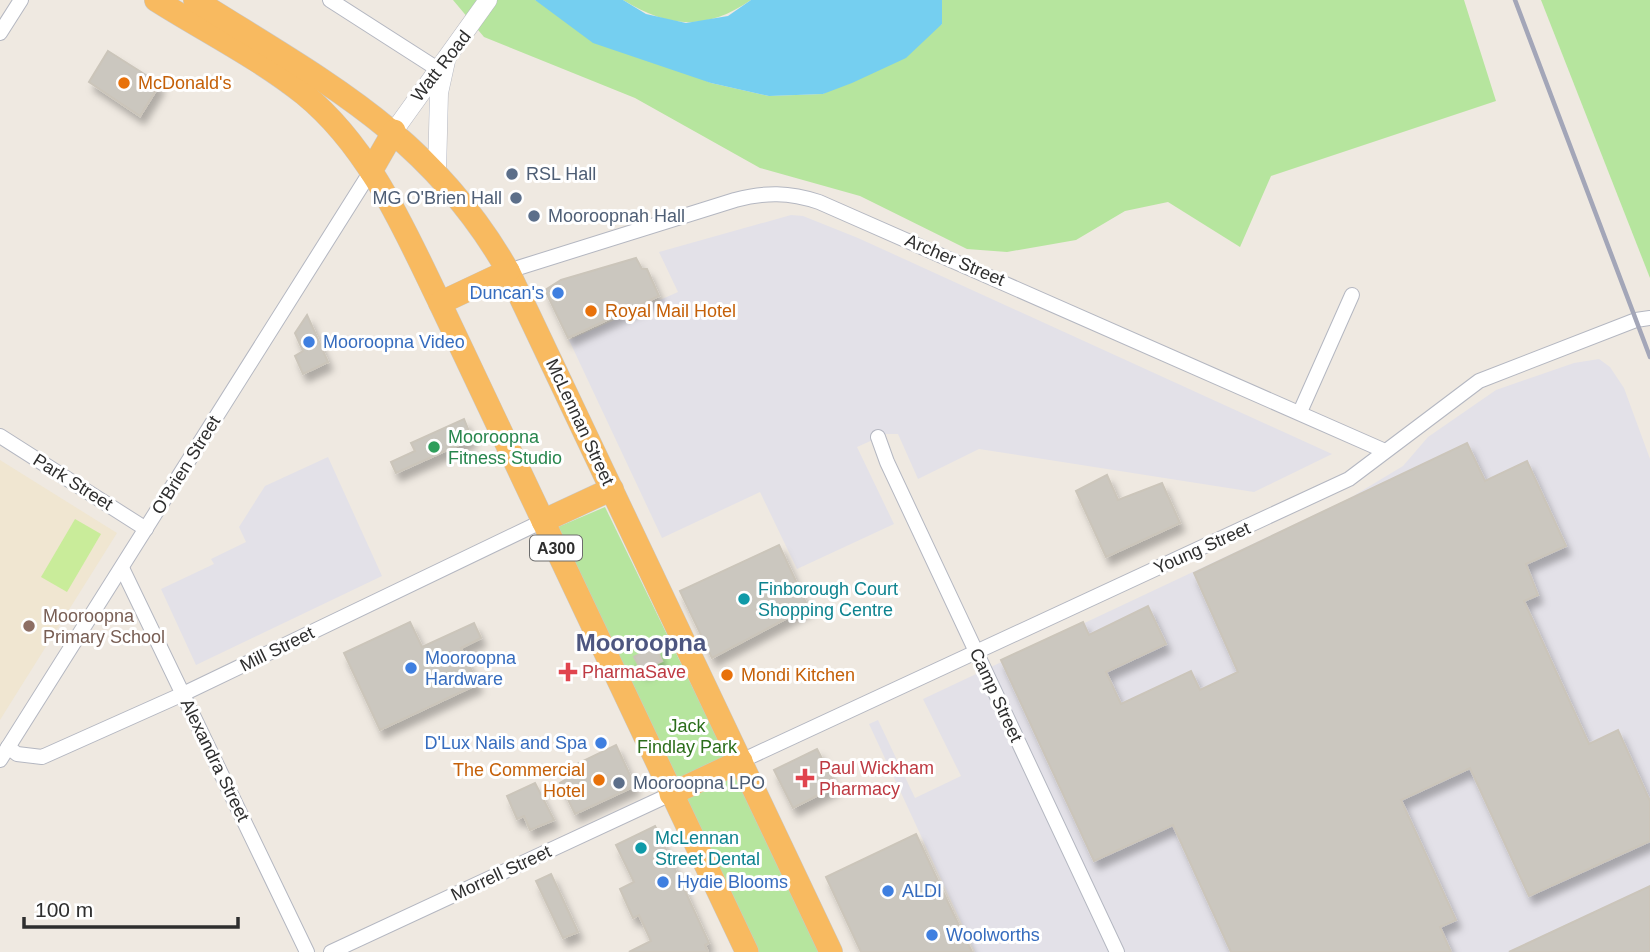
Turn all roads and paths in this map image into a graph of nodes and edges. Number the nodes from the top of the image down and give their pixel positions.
1 (20, 0) edge
2 (156, 0) edge
3 (195, 0) edge
4 (330, 0) edge
5 (488, 0) edge
6 (0, 33) edge
7 (451, 48) junction
8 (436, 68) junction
9 (394, 131) junction
10 (371, 171) junction
11 (437, 172) junction
12 (508, 271) junction
13 (1352, 295) dead end
14 (440, 303) junction
15 (1650, 318) edge
16 (1300, 412) junction
17 (0, 436) edge
18 (878, 436) dead end
19 (1385, 451) junction
20 (612, 489) junction
21 (543, 521) junction
22 (146, 528) junction
23 (122, 568) junction
24 (976, 651) junction
25 (183, 694) junction
26 (8, 747) junction
27 (0, 760) edge
28 (741, 761) junction
29 (671, 794) junction
30 (307, 952) edge
31 (331, 952) edge
32 (747, 952) edge
33 (831, 952) edge
34 (1116, 952) edge

1 - 6 street
2 - 10 highway, A300
3 - 9 highway, McLennan Street
4 - 8 street
5 - 7 street, Watt Road
7 - 8 street, Watt Road
7 - 11 street
8 - 9 street, Watt Road
9 - 10 highway
9 - 11 highway, McLennan Street
10 - 14 highway, A300
10 - 22 street, O'Brien Street
11 - 12 highway, McLennan Street
12 - 14 highway
12 - 16 street, Archer Street
12 - 20 highway, McLennan Street
13 - 16 street
14 - 21 highway, A300
15 - 19 street, Young Street
16 - 19 street, Archer Street
17 - 22 street, Park Street
18 - 24 street, Camp Street
19 - 24 street, Young Street
20 - 21 highway
20 - 28 highway, McLennan Street
21 - 25 street, Mill Street
21 - 29 highway, A300
22 - 23 street, O'Brien Street
23 - 25 street, Alexandra Street
23 - 26 street, O'Brien Street
24 - 28 street, Young Street
24 - 34 street, Camp Street
25 - 26 street, Mill Street
25 - 30 street, Alexandra Street
26 - 27 street, O'Brien Street
28 - 29 highway
28 - 33 highway, McLennan Street
29 - 31 street, Morrell Street
29 - 32 highway, A300

